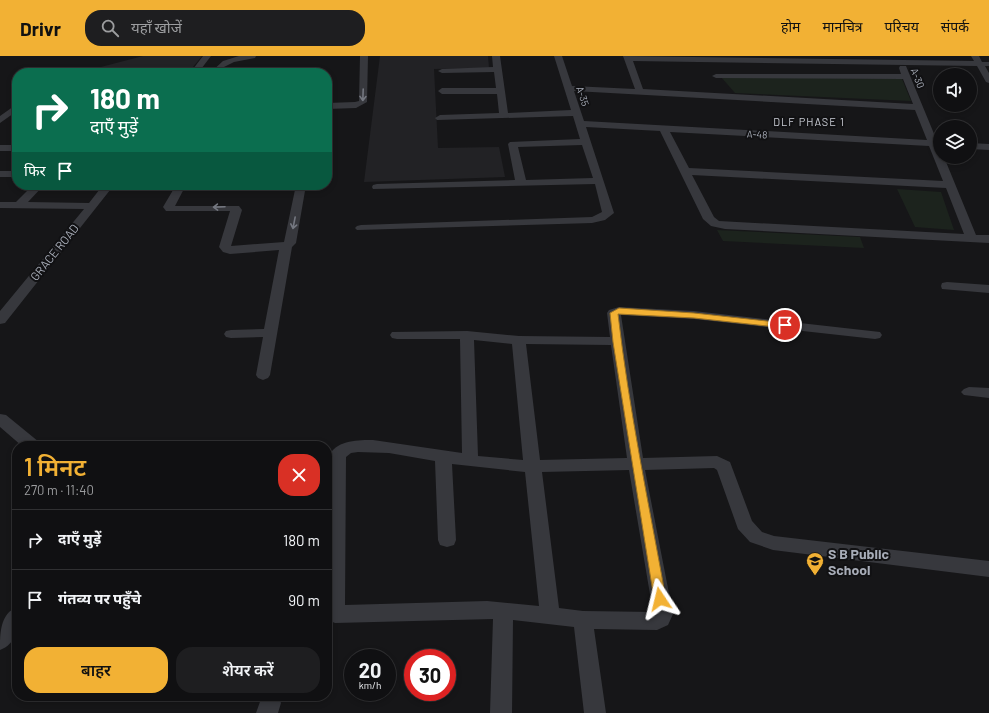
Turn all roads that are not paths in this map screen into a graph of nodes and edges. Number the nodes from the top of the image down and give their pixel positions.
1 (252, 56) edge
2 (364, 56) edge
3 (496, 56) edge
4 (558, 56) edge
5 (975, 56) edge
6 (238, 57) edge
7 (211, 58) edge
8 (628, 58) edge
9 (706, 60) junction
10 (227, 62) junction
11 (901, 63) junction
12 (979, 64) junction
13 (989, 64) edge
14 (200, 68) edge
15 (218, 68) edge
16 (498, 70) junction
17 (442, 71) dead end
18 (716, 76) junction
19 (905, 77) junction
20 (989, 80) edge
21 (569, 88) junction
22 (442, 91) dead end
23 (501, 91) junction
24 (640, 92) junction
25 (732, 97) junction
26 (332, 106) edge
27 (918, 107) junction
28 (12, 111) edge
29 (577, 113) junction
30 (504, 116) junction
31 (440, 118) dead end
32 (0, 120) edge
33 (580, 124) junction
34 (664, 129) junction
35 (933, 136) edge
36 (586, 142) junction
37 (933, 144) edge
38 (977, 146) edge
39 (12, 147) edge
40 (989, 147) edge
41 (0, 148) edge
42 (943, 164) edge
43 (684, 171) junction
44 (0, 174) edge
45 (12, 174) edge
46 (599, 181) junction
47 (521, 183) junction
48 (949, 185) junction
49 (377, 187) dead end
50 (34, 190) edge
51 (105, 190) edge
52 (178, 190) edge
53 (301, 190) edge
54 (0, 205) edge
55 (19, 205) junction
56 (93, 206) junction
57 (361, 228) dead end
58 (971, 238) junction
59 (989, 239) edge
60 (286, 246) junction
61 (946, 286) dead end
62 (989, 289) edge
63 (0, 320) edge
64 (271, 333) junction
65 (231, 334) dead end
66 (397, 335) dead end
67 (467, 335) junction
68 (875, 335) dead end
69 (519, 340) junction
70 (617, 342) junction
71 (263, 375) dead end
72 (969, 392) dead end
73 (989, 393) edge
74 (0, 420) edge
75 (27, 441) edge
76 (443, 457) junction
77 (470, 460) junction
78 (636, 464) junction
79 (532, 466) junction
80 (332, 502) edge
81 (447, 540) dead end
82 (989, 569) edge
83 (503, 611) junction
84 (550, 616) junction
85 (583, 620) junction
86 (12, 623) edge
87 (0, 641) edge
88 (502, 713) edge
89 (595, 713) edge

1 - 6 street
2 -> 26 street
3 - 16 street
4 - 21 street, A-35 / A-35
5 - 12 street
6 - 10 street
7 - 10 street
7 - 14 street
8 - 9 street
8 - 24 street
9 - 11 street
9 - 18 street
10 - 15 street
11 - 12 street
11 - 19 street, A-30
12 - 13 street
12 - 20 street
16 - 17 street
16 - 23 street
18 - 19 street
18 - 25 street
19 - 27 street, A-30
21 - 24 street
21 - 29 street, A-35 / A-35
22 - 23 street
23 - 30 street
24 - 25 street
25 - 27 street
27 - 35 street, A-30
28 - 32 street
29 - 30 street
29 - 33 street, A-35 / A-35
30 - 31 street
33 - 34 street, A-48 / A-48
33 - 36 street, A-35 / A-35
34 - 37 street, A-48 / A-48
34 - 43 street
36 - 46 street, A-35
36 - 47 street
38 - 40 street
39 - 41 street
42 - 48 street, A-30
43 - 48 street
43 - 58 street
44 - 45 street
46 - 47 street
46 - 57 street, A-35
47 - 49 street
48 - 58 street, A-30
50 - 55 street
51 - 56 street, GRACE ROAD
60 -> 52 street
53 -> 60 street
54 - 55 street
55 - 56 street
56 - 63 street, GRACE ROAD
58 - 59 street
60 - 64 street
61 - 62 street
64 - 65 street
64 - 71 street
66 - 67 street
67 - 69 street
67 - 77 street
68 - 70 street
69 - 70 street
69 - 79 street
70 - 78 street
72 - 73 street
74 - 75 street
76 - 77 street
76 - 80 street
76 - 81 street
77 - 79 street
78 - 79 street
78 - 82 street
78 - 85 street
79 - 84 street
80 - 83 street
83 - 84 street
83 - 88 street
84 - 85 street
85 - 89 street
86 - 87 street

